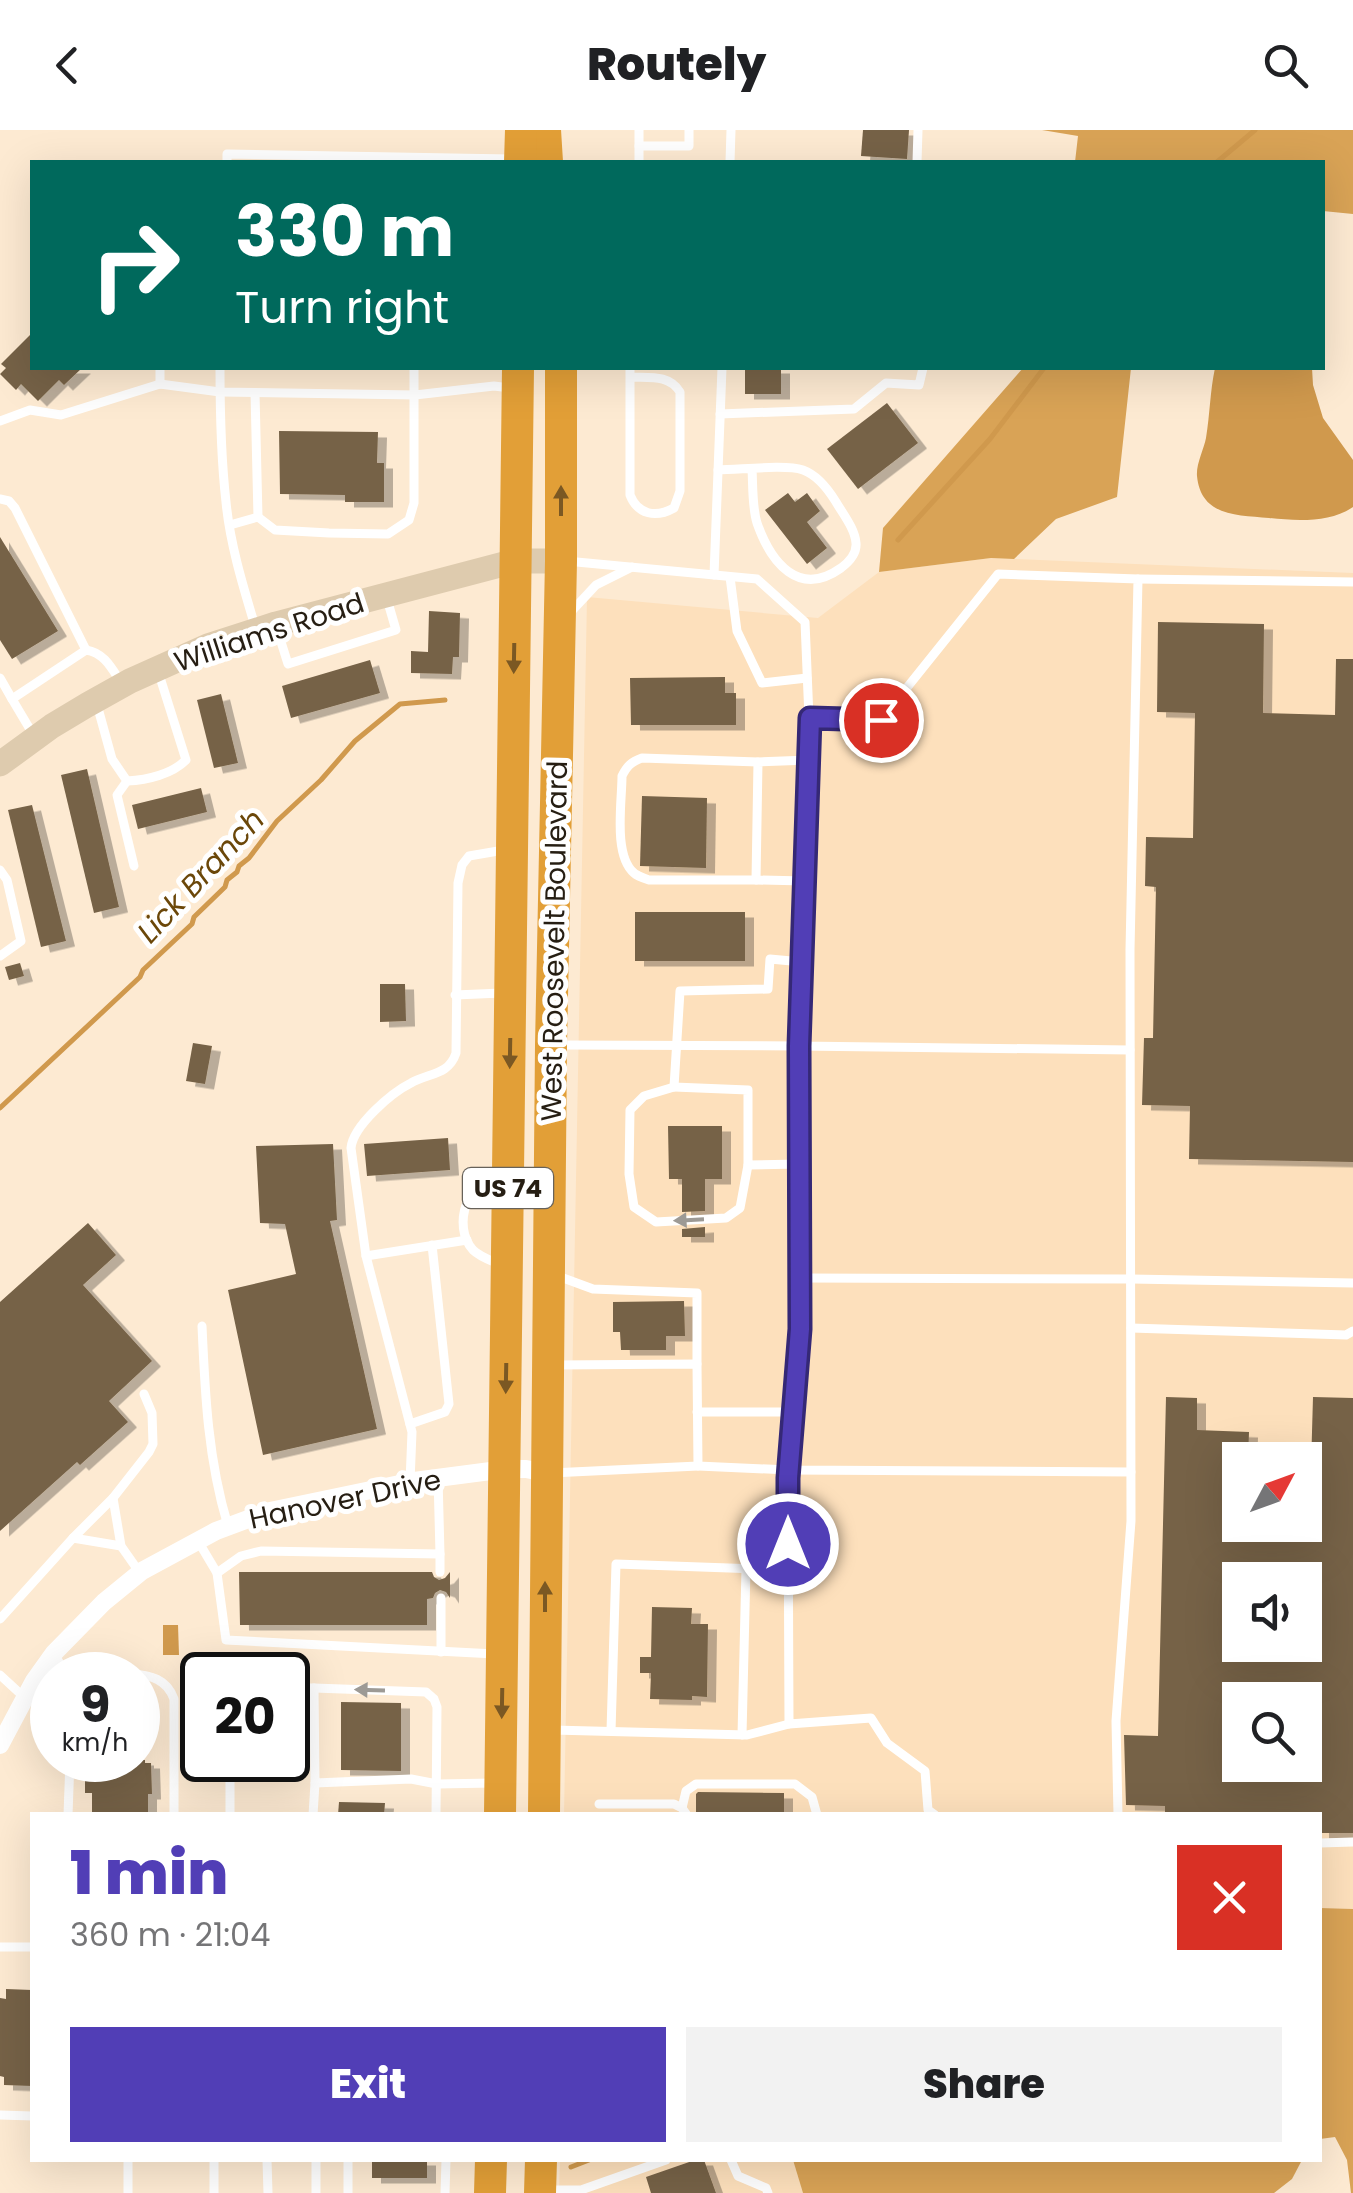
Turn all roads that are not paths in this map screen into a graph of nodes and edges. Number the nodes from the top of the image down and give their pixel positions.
1 (545, 130) edge
2 (562, 130) edge
3 (639, 130) edge
4 (689, 130) edge
5 (732, 130) edge
6 (918, 130) edge
7 (639, 146) junction
8 (527, 153) edge
9 (226, 160) edge
10 (412, 160) edge
11 (561, 160) edge
12 (640, 160) edge
13 (730, 160) edge
14 (917, 160) edge
15 (160, 370) edge
16 (220, 370) edge
17 (414, 370) edge
18 (561, 370) edge
19 (722, 370) edge
20 (922, 370) edge
21 (630, 372) edge
22 (518, 378) edge
23 (160, 384) junction
24 (220, 392) junction
25 (255, 393) junction
26 (415, 395) junction
27 (720, 414) junction
28 (0, 421) edge
29 (752, 469) junction
30 (718, 470) junction
31 (0, 499) edge
32 (258, 517) junction
33 (230, 526) junction
34 (515, 561) junction
35 (561, 561) junction
36 (632, 568) junction
37 (714, 576) junction
38 (730, 577) junction
39 (1138, 580) junction
40 (1353, 582) edge
41 (386, 594) junction
42 (560, 623) junction
43 (266, 627) junction
44 (86, 650) junction
45 (158, 668) junction
46 (0, 678) edge
47 (808, 678) junction
48 (122, 685) junction
49 (12, 699) junction
50 (96, 700) junction
51 (810, 718) junction
52 (35, 738) junction
53 (809, 760) junction
54 (758, 762) junction
55 (0, 764) edge
56 (128, 781) junction
57 (512, 849) junction
58 (134, 866) dead end
59 (0, 870) edge
60 (756, 880) junction
61 (804, 881) junction
62 (0, 956) edge
63 (802, 962) junction
64 (510, 993) junction
65 (455, 995) junction
66 (551, 1045) junction
67 (676, 1045) junction
68 (799, 1046) junction
69 (1130, 1050) junction
70 (674, 1087) junction
71 (800, 1164) junction
72 (748, 1166) junction
73 (508, 1174) junction
74 (466, 1240) junction
75 (432, 1245) junction
76 (366, 1256) junction
77 (508, 1268) junction
78 (548, 1272) junction
79 (800, 1278) junction
80 (1131, 1279) junction
81 (1353, 1283) edge
82 (202, 1326) dead end
83 (1131, 1328) junction
84 (1353, 1331) edge
85 (696, 1364) junction
86 (548, 1366) junction
87 (144, 1394) dead end
88 (697, 1412) junction
89 (794, 1412) junction
90 (410, 1424) junction
91 (698, 1466) junction
92 (506, 1469) junction
93 (789, 1470) junction
94 (1131, 1472) junction
95 (546, 1473) junction
96 (438, 1476) junction
97 (410, 1482) junction
98 (113, 1498) junction
99 (228, 1526) junction
100 (73, 1538) junction
101 (198, 1541) junction
102 (121, 1546) junction
103 (440, 1554) junction
104 (746, 1568) junction
105 (788, 1570) junction
106 (140, 1572) junction
107 (217, 1572) junction
108 (440, 1572) dead end
109 (441, 1598) dead end
110 (0, 1619) edge
111 (55, 1652) edge
112 (442, 1652) junction
113 (503, 1654) junction
114 (0, 1675) edge
115 (160, 1681) edge
116 (310, 1688) edge
117 (314, 1688) junction
118 (30, 1690) edge
119 (25, 1698) junction
120 (789, 1724) junction
121 (544, 1730) junction
122 (611, 1732) junction
123 (742, 1735) junction
124 (0, 1745) edge
125 (69, 1782) edge
126 (230, 1782) edge
127 (314, 1784) junction
128 (437, 1784) junction
129 (501, 1799) edge
130 (599, 1804) dead end
131 (68, 1812) edge
132 (174, 1812) edge
133 (230, 1812) edge
134 (313, 1812) edge
135 (436, 1812) edge
136 (544, 1812) edge
137 (684, 1812) edge
138 (816, 1812) edge
139 (931, 1812) edge
140 (1118, 1812) edge
141 (1353, 1842) edge
142 (1322, 1843) edge
143 (0, 1947) edge
144 (30, 1948) edge
145 (0, 2116) edge
146 (30, 2116) edge
147 (128, 2162) edge
148 (214, 2162) edge
149 (267, 2162) edge
150 (316, 2162) edge
151 (348, 2162) edge
152 (446, 2162) edge
153 (491, 2162) edge
154 (660, 2162) edge
155 (732, 2162) edge
156 (618, 2177) junction
157 (540, 2181) edge
158 (128, 2193) edge
159 (214, 2193) edge
160 (268, 2193) edge
161 (316, 2193) edge
162 (348, 2193) edge
163 (445, 2193) edge
164 (490, 2193) edge
165 (618, 2193) edge
166 (768, 2193) edge

1 - 8 highway
2 - 11 highway
3 - 7 lane
4 - 7 lane
5 - 13 lane
6 - 14 lane
7 - 12 lane
8 - 10 lane
9 - 10 lane
15 - 23 lane
16 - 24 lane
17 - 26 lane
35 -> 18 highway, West Roosevelt Boulevard / US 74
19 - 27 lane
20 - 27 lane
21 - 21 lane
22 - 26 lane
22 - 34 highway, West Roosevelt Boulevard / US 74
23 - 24 lane
23 - 28 lane
24 - 25 lane
24 - 33 lane
25 - 26 lane
25 - 32 lane
26 - 32 lane
27 - 30 lane
29 - 29 lane
29 - 30 lane
30 - 37 lane
31 - 44 lane
32 - 33 lane
33 - 43 lane
34 - 35 street, Williams Road
34 - 41 street, Williams Road
34 -> 57 highway, West Roosevelt Boulevard / US 74
35 - 36 lane
35 - 42 highway, West Roosevelt Boulevard / US 74
36 - 37 lane
36 - 42 lane
37 - 38 lane
38 - 47 lane
38 - 47 lane
39 - 40 lane
39 - 51 lane
39 - 69 lane
41 - 43 street, Williams Road
41 - 43 lane
42 - 66 highway, West Roosevelt Boulevard / US 74
43 - 45 street, Williams Road
44 - 48 lane
44 - 49 lane
45 - 48 street, Williams Road
45 - 56 lane
46 - 49 lane
47 - 51 lane
48 - 50 street, Williams Road
49 - 52 lane
50 - 52 street, Williams Road
50 - 56 lane
51 - 53 lane
52 - 55 street, Williams Road
53 - 54 lane
53 - 61 lane
54 - 60 lane
54 - 60 lane
56 - 58 lane
57 - 64 highway, West Roosevelt Boulevard / US 74
57 - 65 lane
59 - 62 lane
60 - 61 lane
61 - 63 lane
63 - 67 lane
63 - 68 lane
64 - 65 lane
64 -> 73 highway, West Roosevelt Boulevard / US 74
65 - 76 lane
66 - 67 lane
66 - 78 highway, West Roosevelt Boulevard / US 74
67 - 68 lane
67 - 70 lane
68 - 69 lane
68 - 71 lane
69 - 80 lane
70 - 72 lane
72 -> 70 lane
71 - 72 lane
71 - 79 lane
73 - 74 lane
73 - 77 highway, West Roosevelt Boulevard / US 74
74 - 75 lane
74 - 77 lane
75 - 76 lane
75 - 90 lane
76 - 90 lane
77 -> 92 highway, West Roosevelt Boulevard / US 74
78 - 85 lane
78 - 86 highway, West Roosevelt Boulevard / US 74
79 - 80 lane
79 - 89 lane
80 - 81 lane
80 - 83 lane
82 - 99 lane
83 - 84 lane
83 - 94 lane
85 - 86 lane
85 - 88 lane
86 - 95 highway, West Roosevelt Boulevard / US 74
87 - 98 lane
88 - 89 lane
88 - 91 lane
89 - 93 lane
90 - 97 lane
91 - 93 lane
91 - 95 lane
92 - 95 street, Hanover Drive
92 - 96 street, Hanover Drive
92 - 113 highway, West Roosevelt Boulevard / US 74
93 - 94 lane
93 - 105 lane
94 - 140 lane
121 -> 95 highway, West Roosevelt Boulevard / US 74
96 - 97 street, Hanover Drive
96 - 103 lane
97 - 99 street, Hanover Drive
98 - 100 lane
98 - 102 lane
99 - 101 street, Hanover Drive
100 - 102 lane
100 - 110 lane
101 - 106 street, Hanover Drive
101 - 107 lane
102 - 106 lane
103 - 107 lane
103 - 108 lane
104 - 105 lane
104 - 122 lane
104 - 123 lane
105 - 120 lane
106 - 111 street, Hanover Drive
107 - 112 lane
109 - 112 lane
112 - 113 lane
113 -> 129 highway, West Roosevelt Boulevard / US 74
114 - 119 lane
115 - 132 lane
116 - 117 lane
117 - 127 lane
128 -> 117 lane
118 - 119 street, Hanover Drive
119 - 124 street, Hanover Drive
120 - 123 lane
120 - 139 lane
121 - 122 lane
121 - 136 highway, West Roosevelt Boulevard / US 74
122 - 123 lane
125 - 131 lane
126 - 133 lane
127 - 128 lane
127 - 134 lane
128 - 129 lane
128 - 135 lane
130 - 137 lane
137 - 138 lane
141 - 142 lane
143 - 144 lane
145 - 146 lane
147 - 158 lane
148 - 159 lane
149 - 160 lane
150 - 161 lane
151 - 162 lane
152 - 163 lane
153 - 164 highway
154 - 156 lane
155 - 166 lane
156 - 157 lane
156 - 165 lane

